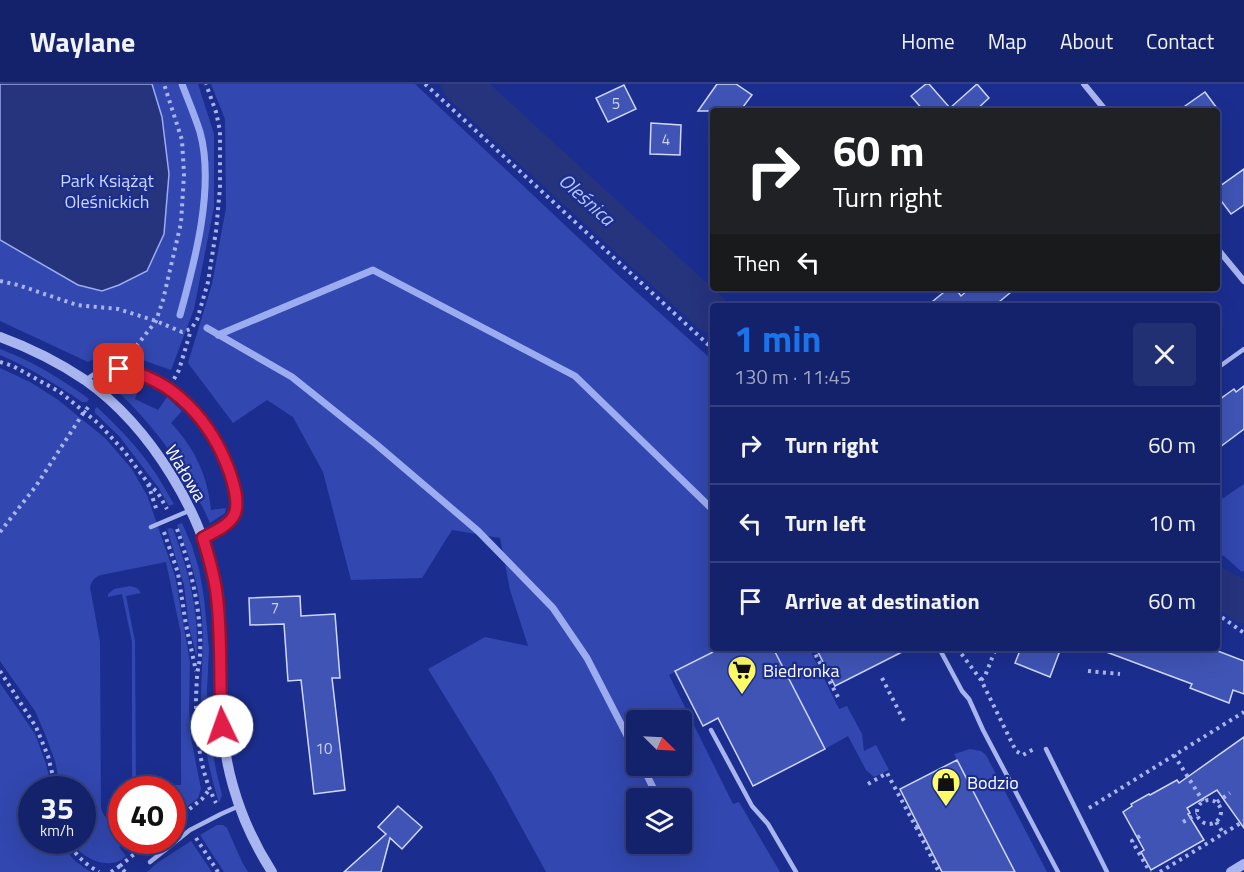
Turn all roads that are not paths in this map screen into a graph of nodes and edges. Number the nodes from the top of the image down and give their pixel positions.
1 (1084, 84) edge
2 (1104, 108) edge
3 (1220, 252) edge
4 (1244, 281) edge
5 (0, 337) edge
6 (1244, 350) edge
7 (1220, 366) edge
8 (85, 380) junction
9 (191, 510) junction
10 (151, 527) dead end
11 (203, 538) junction
12 (941, 651) edge
13 (711, 730) dead end
14 (1045, 747) road end
15 (239, 806) junction
16 (150, 862) dead end
17 (1244, 864) edge
18 (272, 872) edge
19 (796, 872) edge
20 (1058, 872) edge
21 (1107, 872) edge
22 (1231, 872) edge

1 - 2 street
3 - 4 street
5 - 8 street, Wałowa
6 - 7 lane
8 - 9 street, Wałowa
8 - 11 lane
9 - 10 lane
9 - 11 street, Wałowa
11 - 15 street, Wałowa
12 - 20 lane
13 - 19 lane
14 - 21 lane
15 - 16 lane
15 - 18 street, Wałowa
17 - 22 street

